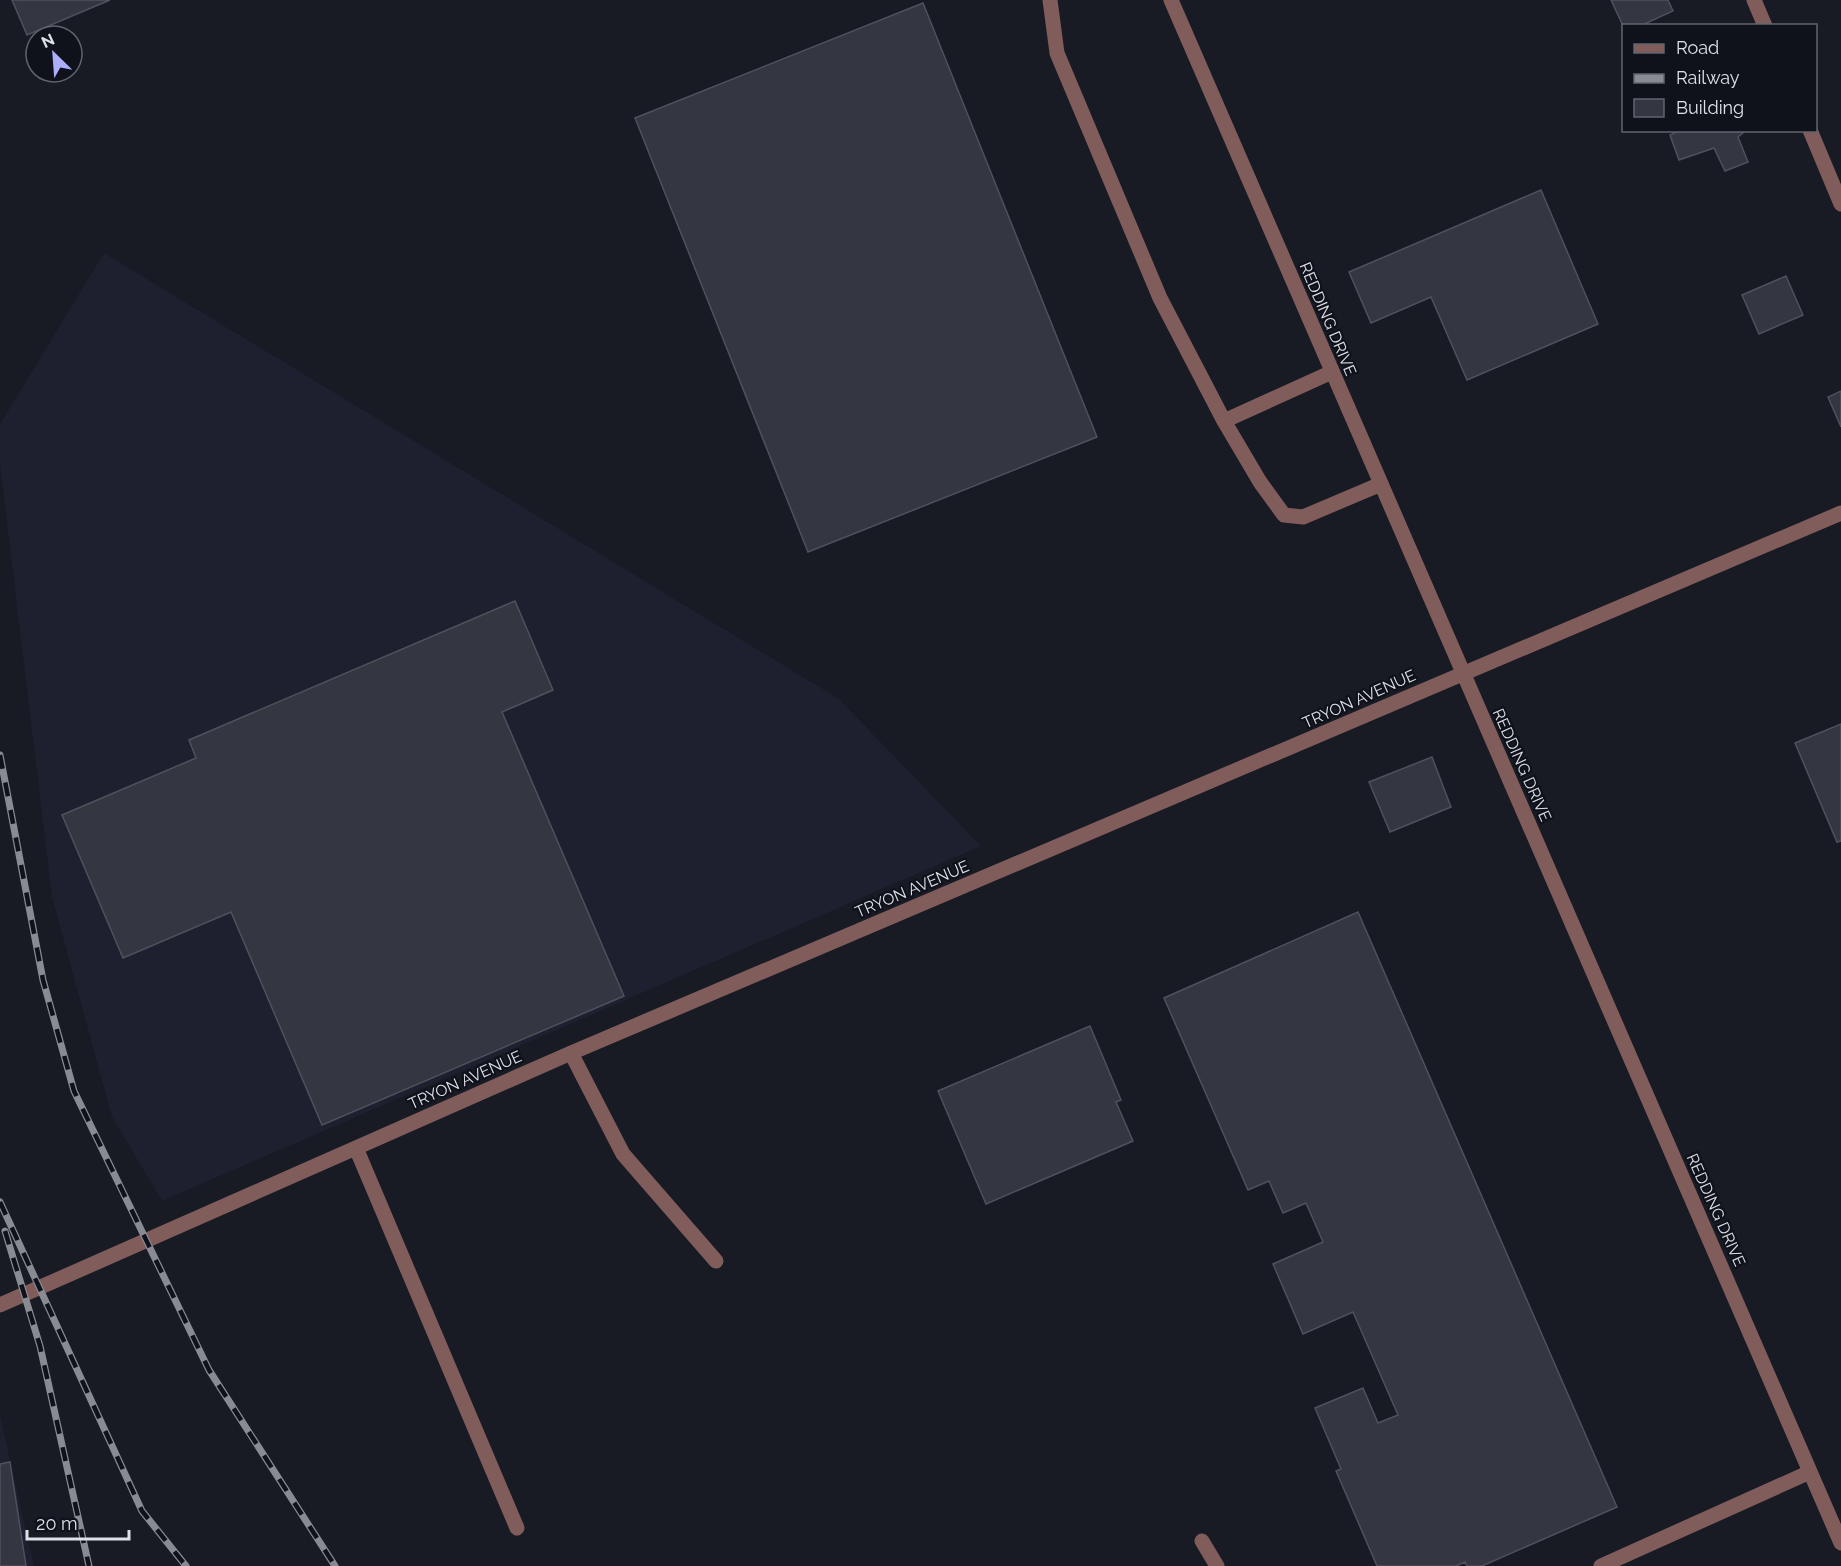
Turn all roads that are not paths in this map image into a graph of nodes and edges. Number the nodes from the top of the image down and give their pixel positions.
1 (1050, 0) edge
2 (1171, 0) edge
3 (1754, 0) edge
4 (1764, 24) edge
5 (1811, 132) edge
6 (1841, 204) edge
7 (1332, 372) junction
8 (1224, 422) junction
9 (1381, 484) junction
10 (1841, 513) edge
11 (1462, 674) junction
12 (571, 1053) junction
13 (356, 1148) junction
14 (716, 1261) dead end
15 (0, 1305) edge
16 (1810, 1472) junction
17 (517, 1528) dead end
18 (1202, 1541) dead end
19 (1841, 1543) edge
20 (1217, 1566) edge
21 (1601, 1566) edge

1 - 8 street
2 - 7 street, REDDING DRIVE
3 - 4 street
5 - 6 street
7 - 8 street
7 - 9 street, REDDING DRIVE
8 - 9 street
9 - 11 street, REDDING DRIVE
10 - 11 street, TRYON AVENUE
11 - 12 street, TRYON AVENUE
11 - 16 street, REDDING DRIVE
12 - 13 street, TRYON AVENUE
12 - 14 street
13 - 15 street, TRYON AVENUE
13 - 17 street
16 - 19 street, REDDING DRIVE
16 - 21 street
18 - 20 street

